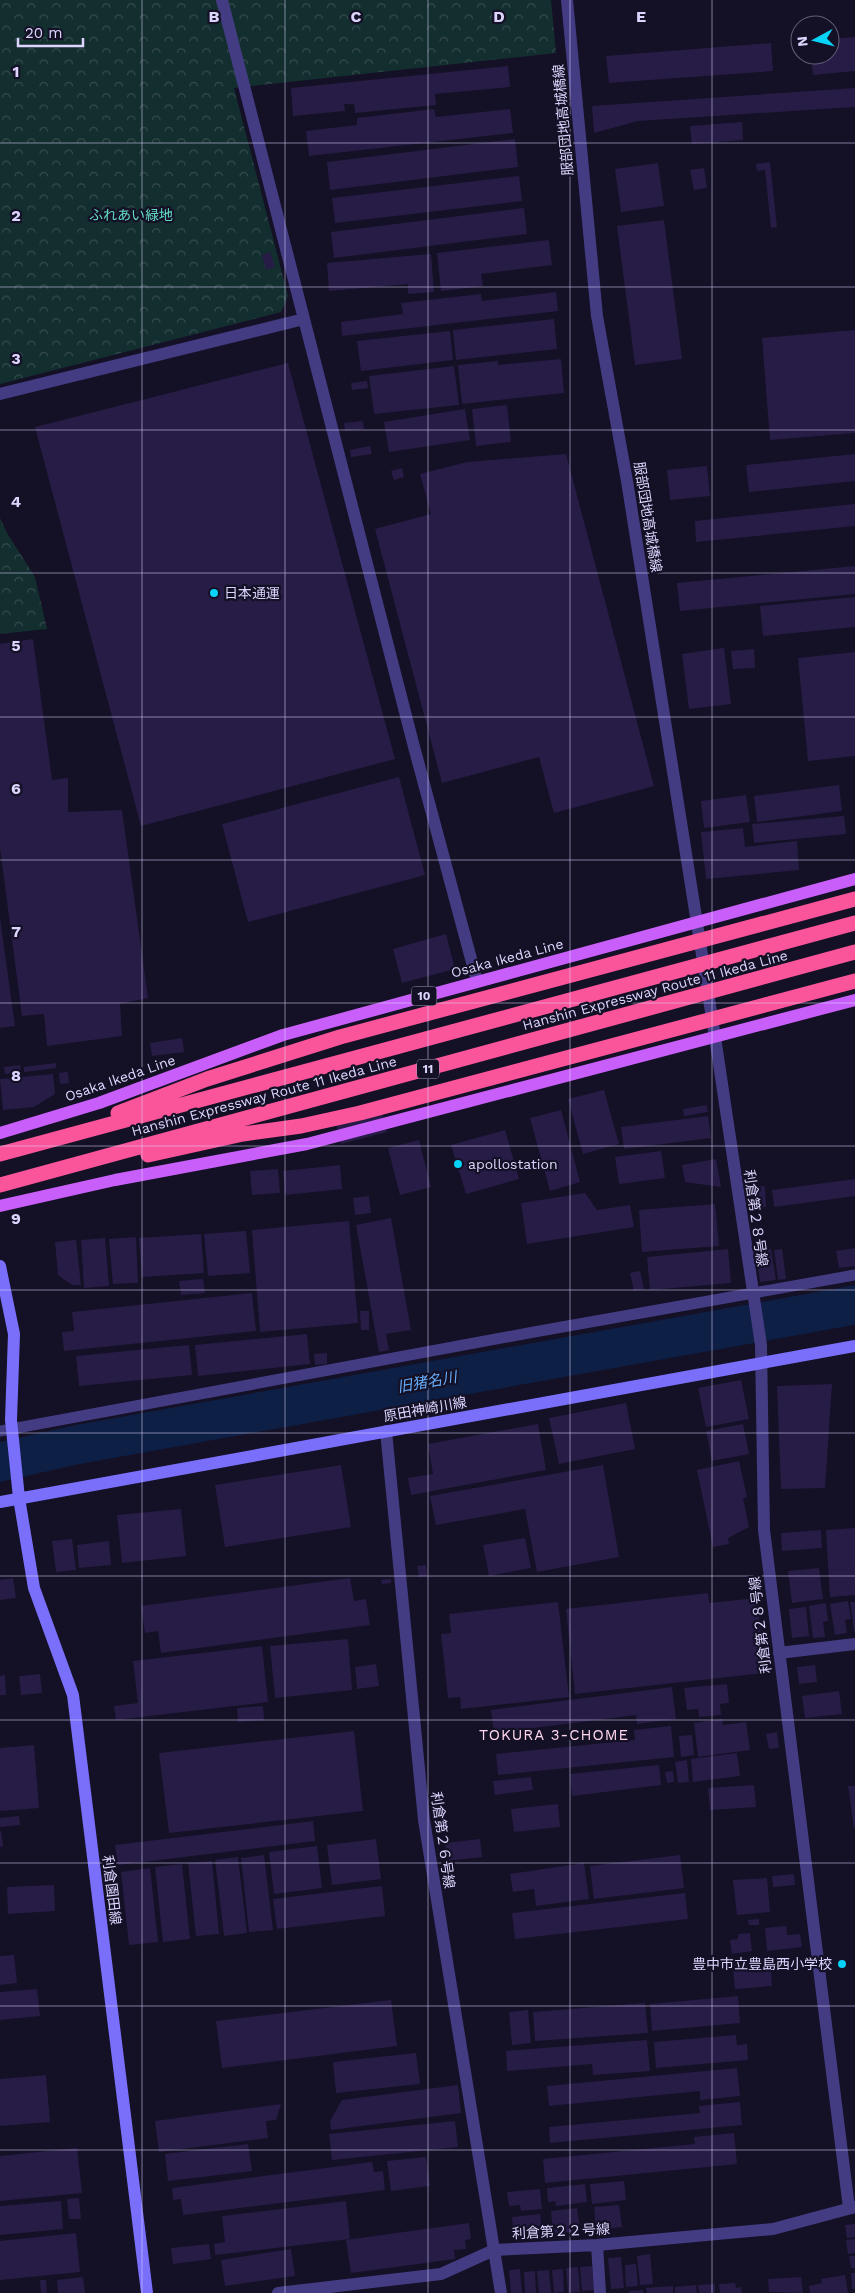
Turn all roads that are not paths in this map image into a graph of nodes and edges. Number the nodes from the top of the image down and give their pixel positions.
1 (222, 0) edge
2 (567, 0) edge
3 (304, 318) junction
4 (0, 394) edge
5 (855, 879) edge
6 (855, 899) edge
7 (697, 922) junction
8 (855, 923) edge
9 (855, 952) edge
10 (477, 981) junction
11 (855, 981) edge
12 (855, 1000) edge
13 (715, 1037) junction
14 (0, 1133) edge
15 (39, 1144) junction
16 (0, 1154) edge
17 (0, 1186) edge
18 (0, 1206) edge
19 (0, 1266) edge
20 (855, 1275) edge
21 (753, 1299) junction
22 (855, 1346) edge
23 (761, 1363) junction
24 (386, 1431) junction
25 (8, 1434) edge
26 (19, 1498) junction
27 (0, 1502) edge
28 (855, 1644) edge
29 (779, 1653) junction
30 (852, 2208) edge
31 (597, 2245) junction
32 (494, 2250) junction
33 (147, 2293) edge
34 (278, 2293) edge
35 (501, 2293) edge
36 (600, 2293) edge

1 - 3 street
2 - 7 street, 服部団地高城橋線
3 - 4 street
3 - 10 street
5 - 7 main road, Osaka Ikeda Line / 10
6 - 15 highway, 11
7 - 10 main road, Osaka Ikeda Line / 10
7 - 13 street, 服部団地高城橋線
8 - 15 highway, Hanshin Expressway Route 11 Ikeda Line / 11
9 - 17 highway, Hanshin Expressway Route 11 Ikeda Line / 11
10 - 14 main road, Osaka Ikeda Line / 10
11 - 17 highway, 11
12 - 13 main road
13 - 18 main road
13 - 21 street, 利倉第２８号線
15 - 16 highway, Hanshin Expressway Route 11 Ikeda Line / 11
19 - 25 street, 利倉園田線
20 - 21 lane
21 - 23 street, 利倉第２８号線
21 - 25 lane
22 - 23 street, 原田神崎川線
23 - 24 street, 原田神崎川線
23 - 29 street, 利倉第２８号線
24 - 26 street, 原田神崎川線
24 - 32 street, 利倉第２６号線
25 - 26 street, 利倉園田線
26 - 27 street, 原田神崎川線
26 - 33 street, 利倉園田線
28 - 29 street
29 - 30 street, 利倉第２８号線
30 - 31 street, 利倉第２２号線
31 - 32 street, 利倉第２２号線
31 - 36 street
32 - 34 street, 利倉第２２号線
32 - 35 street, 利倉第２６号線

